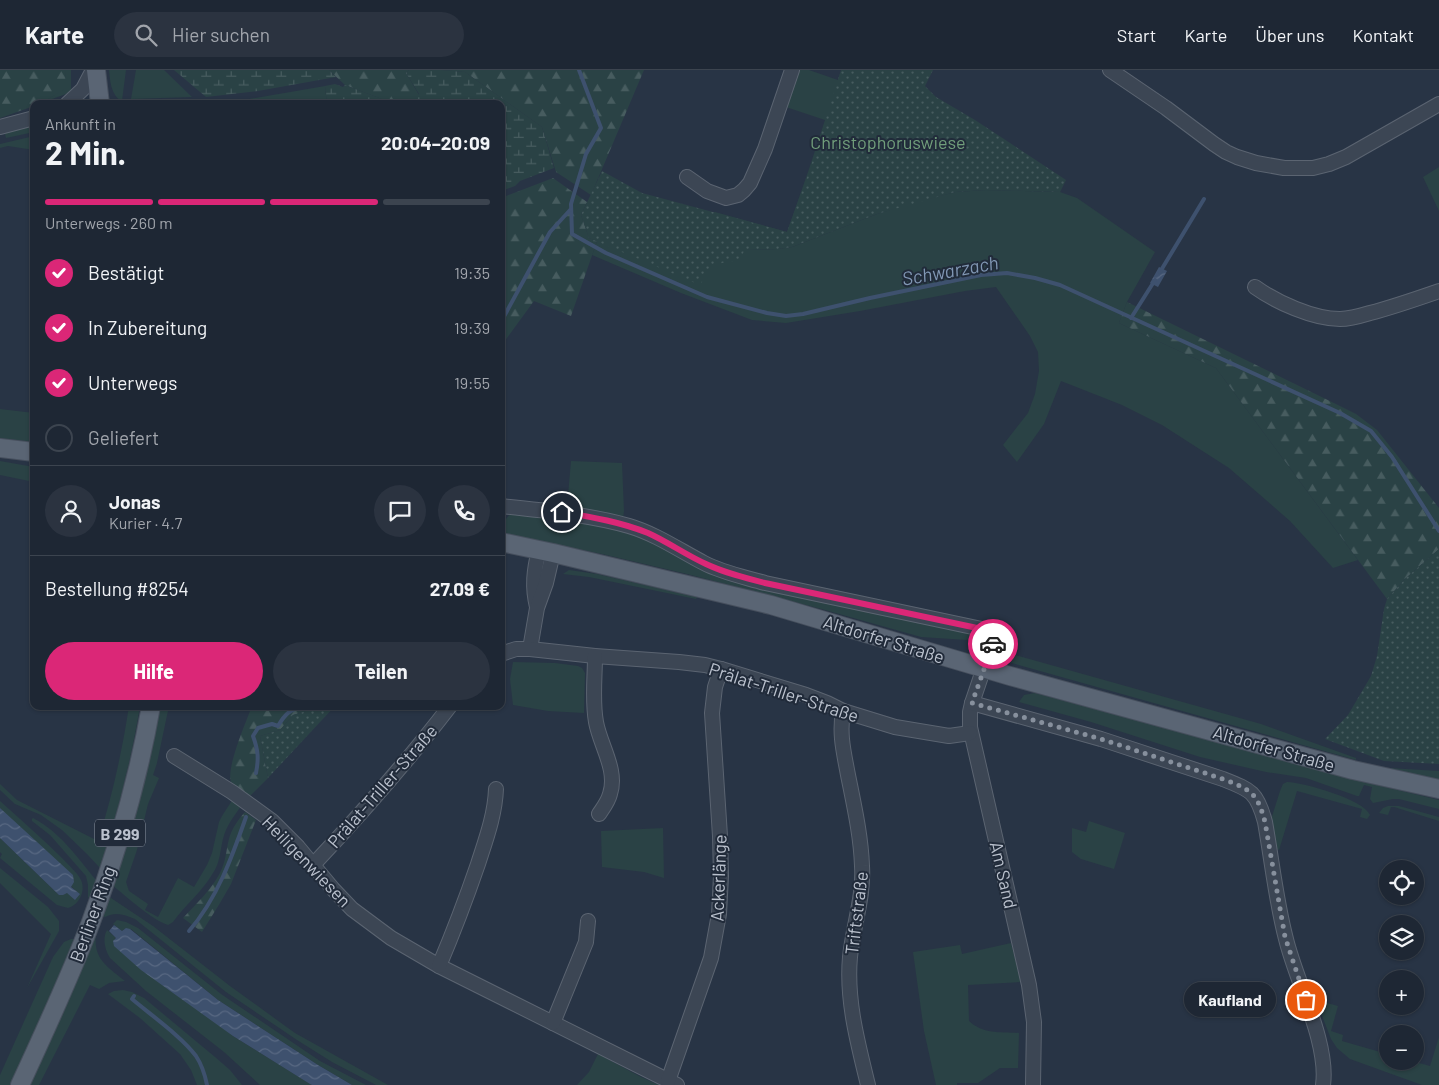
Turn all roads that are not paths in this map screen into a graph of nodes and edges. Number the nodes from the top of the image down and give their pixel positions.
1 (95, 70) edge
2 (792, 70) edge
3 (1110, 70) edge
4 (71, 100) edge
5 (99, 100) edge
6 (1439, 104) edge
7 (30, 119) edge
8 (0, 127) edge
9 (687, 177) dead end
10 (1254, 288) dead end
11 (1439, 291) edge
12 (0, 448) edge
13 (30, 452) edge
14 (505, 506) edge
15 (505, 543) edge
16 (546, 552) junction
17 (530, 649) junction
18 (505, 653) edge
19 (596, 656) junction
20 (721, 669) junction
21 (984, 669) junction
22 (972, 703) junction
23 (150, 710) edge
24 (447, 710) edge
25 (843, 711) junction
26 (970, 733) junction
27 (174, 756) dead end
28 (496, 789) dead end
29 (1439, 789) edge
30 (599, 814) dead end
31 (314, 865) junction
32 (588, 921) dead end
33 (439, 966) junction
34 (554, 1023) junction
35 (672, 1083) edge
36 (20, 1085) edge
37 (868, 1085) edge
38 (1033, 1085) edge
39 (1323, 1085) edge

1 - 4 street
1 - 5 main road
2 - 9 street
3 - 6 street
7 - 8 street
10 - 11 street
12 - 13 main road
14 - 21 street, Am Sand
15 - 16 main road, Altdorfer Straße
16 - 17 street
16 - 21 main road, Altdorfer Straße
17 - 18 street, Prälat-Triller-Straße
17 - 19 street, Prälat-Triller-Straße
19 - 20 street, Prälat-Triller-Straße
19 - 30 street
20 - 25 street, Prälat-Triller-Straße
20 - 35 street, Ackerlänge
21 - 22 street, Am Sand
21 - 29 main road, Altdorfer Straße
22 - 26 street, Am Sand
22 - 39 street
23 - 36 main road, Berliner Ring / B 299
24 - 31 street, Prälat-Triller-Straße
25 - 26 street, Prälat-Triller-Straße
25 - 37 street, Triftstraße
26 - 38 street, Am Sand
27 - 31 street, Heiligenwiesen
28 - 33 street
31 - 33 street, Heiligenwiesen
32 - 34 street
33 - 34 street, Heiligenwiesen
34 - 35 street, Heiligenwiesen

